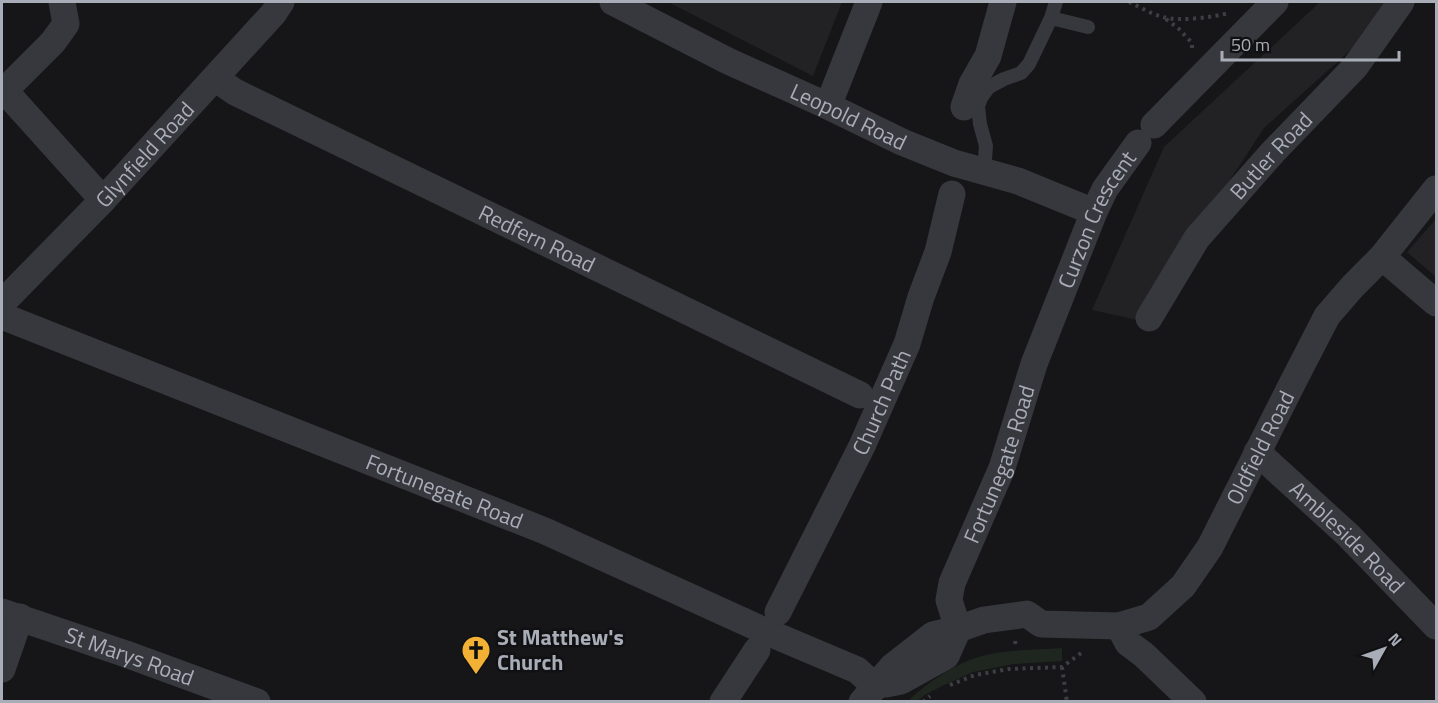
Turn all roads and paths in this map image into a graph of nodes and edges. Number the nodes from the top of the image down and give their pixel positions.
1 (62, 2) edge
2 (281, 2) edge
3 (613, 2) edge
4 (869, 2) edge
5 (1003, 2) edge
6 (1056, 2) edge
7 (1129, 2) edge
8 (1401, 2) edge
9 (1266, 11) edge
10 (1051, 18) junction
11 (1166, 18) junction
12 (1088, 27) dead end
13 (1203, 74) junction
14 (215, 78) junction
15 (3, 92) edge
16 (828, 106) junction
17 (964, 108) dead end
18 (984, 172) junction
19 (950, 187) dead end
20 (1437, 189) edge
21 (103, 200) junction
22 (1094, 212) junction
23 (1382, 257) junction
24 (1060, 300) joint
25 (2, 303) edge
26 (1437, 303) edge
27 (2, 316) edge
28 (1149, 318) dead end
29 (860, 395) dead end
30 (1257, 452) junction
31 (778, 612) dead end
32 (11, 615) edge
33 (1119, 626) junction
34 (1437, 626) edge
35 (958, 629) junction
36 (1015, 641) dead end
37 (1016, 647) dead end
38 (757, 650) dead end
39 (1084, 650) dead end
40 (1062, 667) junction
41 (2, 669) edge
42 (943, 688) dead end
43 (934, 694) dead end
44 (871, 697) edge
45 (255, 701) edge
46 (723, 702) edge
47 (923, 702) edge
48 (1067, 702) edge
49 (1193, 702) edge

1 - 15 street
2 - 14 street, Glynfield Road
3 - 16 street, Leopold Road
4 - 16 street
5 - 17 street
6 - 10 lane
7 - 11 path
8 - 28 street, Butler Road
9 - 11 path
9 - 13 street, Curzon Crescent
10 - 12 lane
10 - 18 lane
11 - 13 path
13 - 22 street, Curzon Crescent
14 - 21 street, Glynfield Road
14 - 29 street, Redfern Road
15 - 21 street
16 - 18 street, Leopold Road
18 - 22 street, Leopold Road
19 - 31 street, Church Path
20 - 23 street, Oldfield Road
21 - 25 street, Glynfield Road
22 - 24 street, Curzon Crescent
23 - 26 street
23 - 30 street, Oldfield Road
24 - 35 street, Fortunegate Road
27 - 44 street, Fortunegate Road
30 - 33 street, Oldfield Road
30 - 34 street, Ambleside Road
32 - 41 street
32 - 45 street, St Marys Road
33 - 35 street, Oldfield Road
33 - 49 street
35 - 44 street, Fortunegate Road
36 - 37 path
38 - 46 street
39 - 40 path
40 - 42 path
40 - 48 path
43 - 47 path

